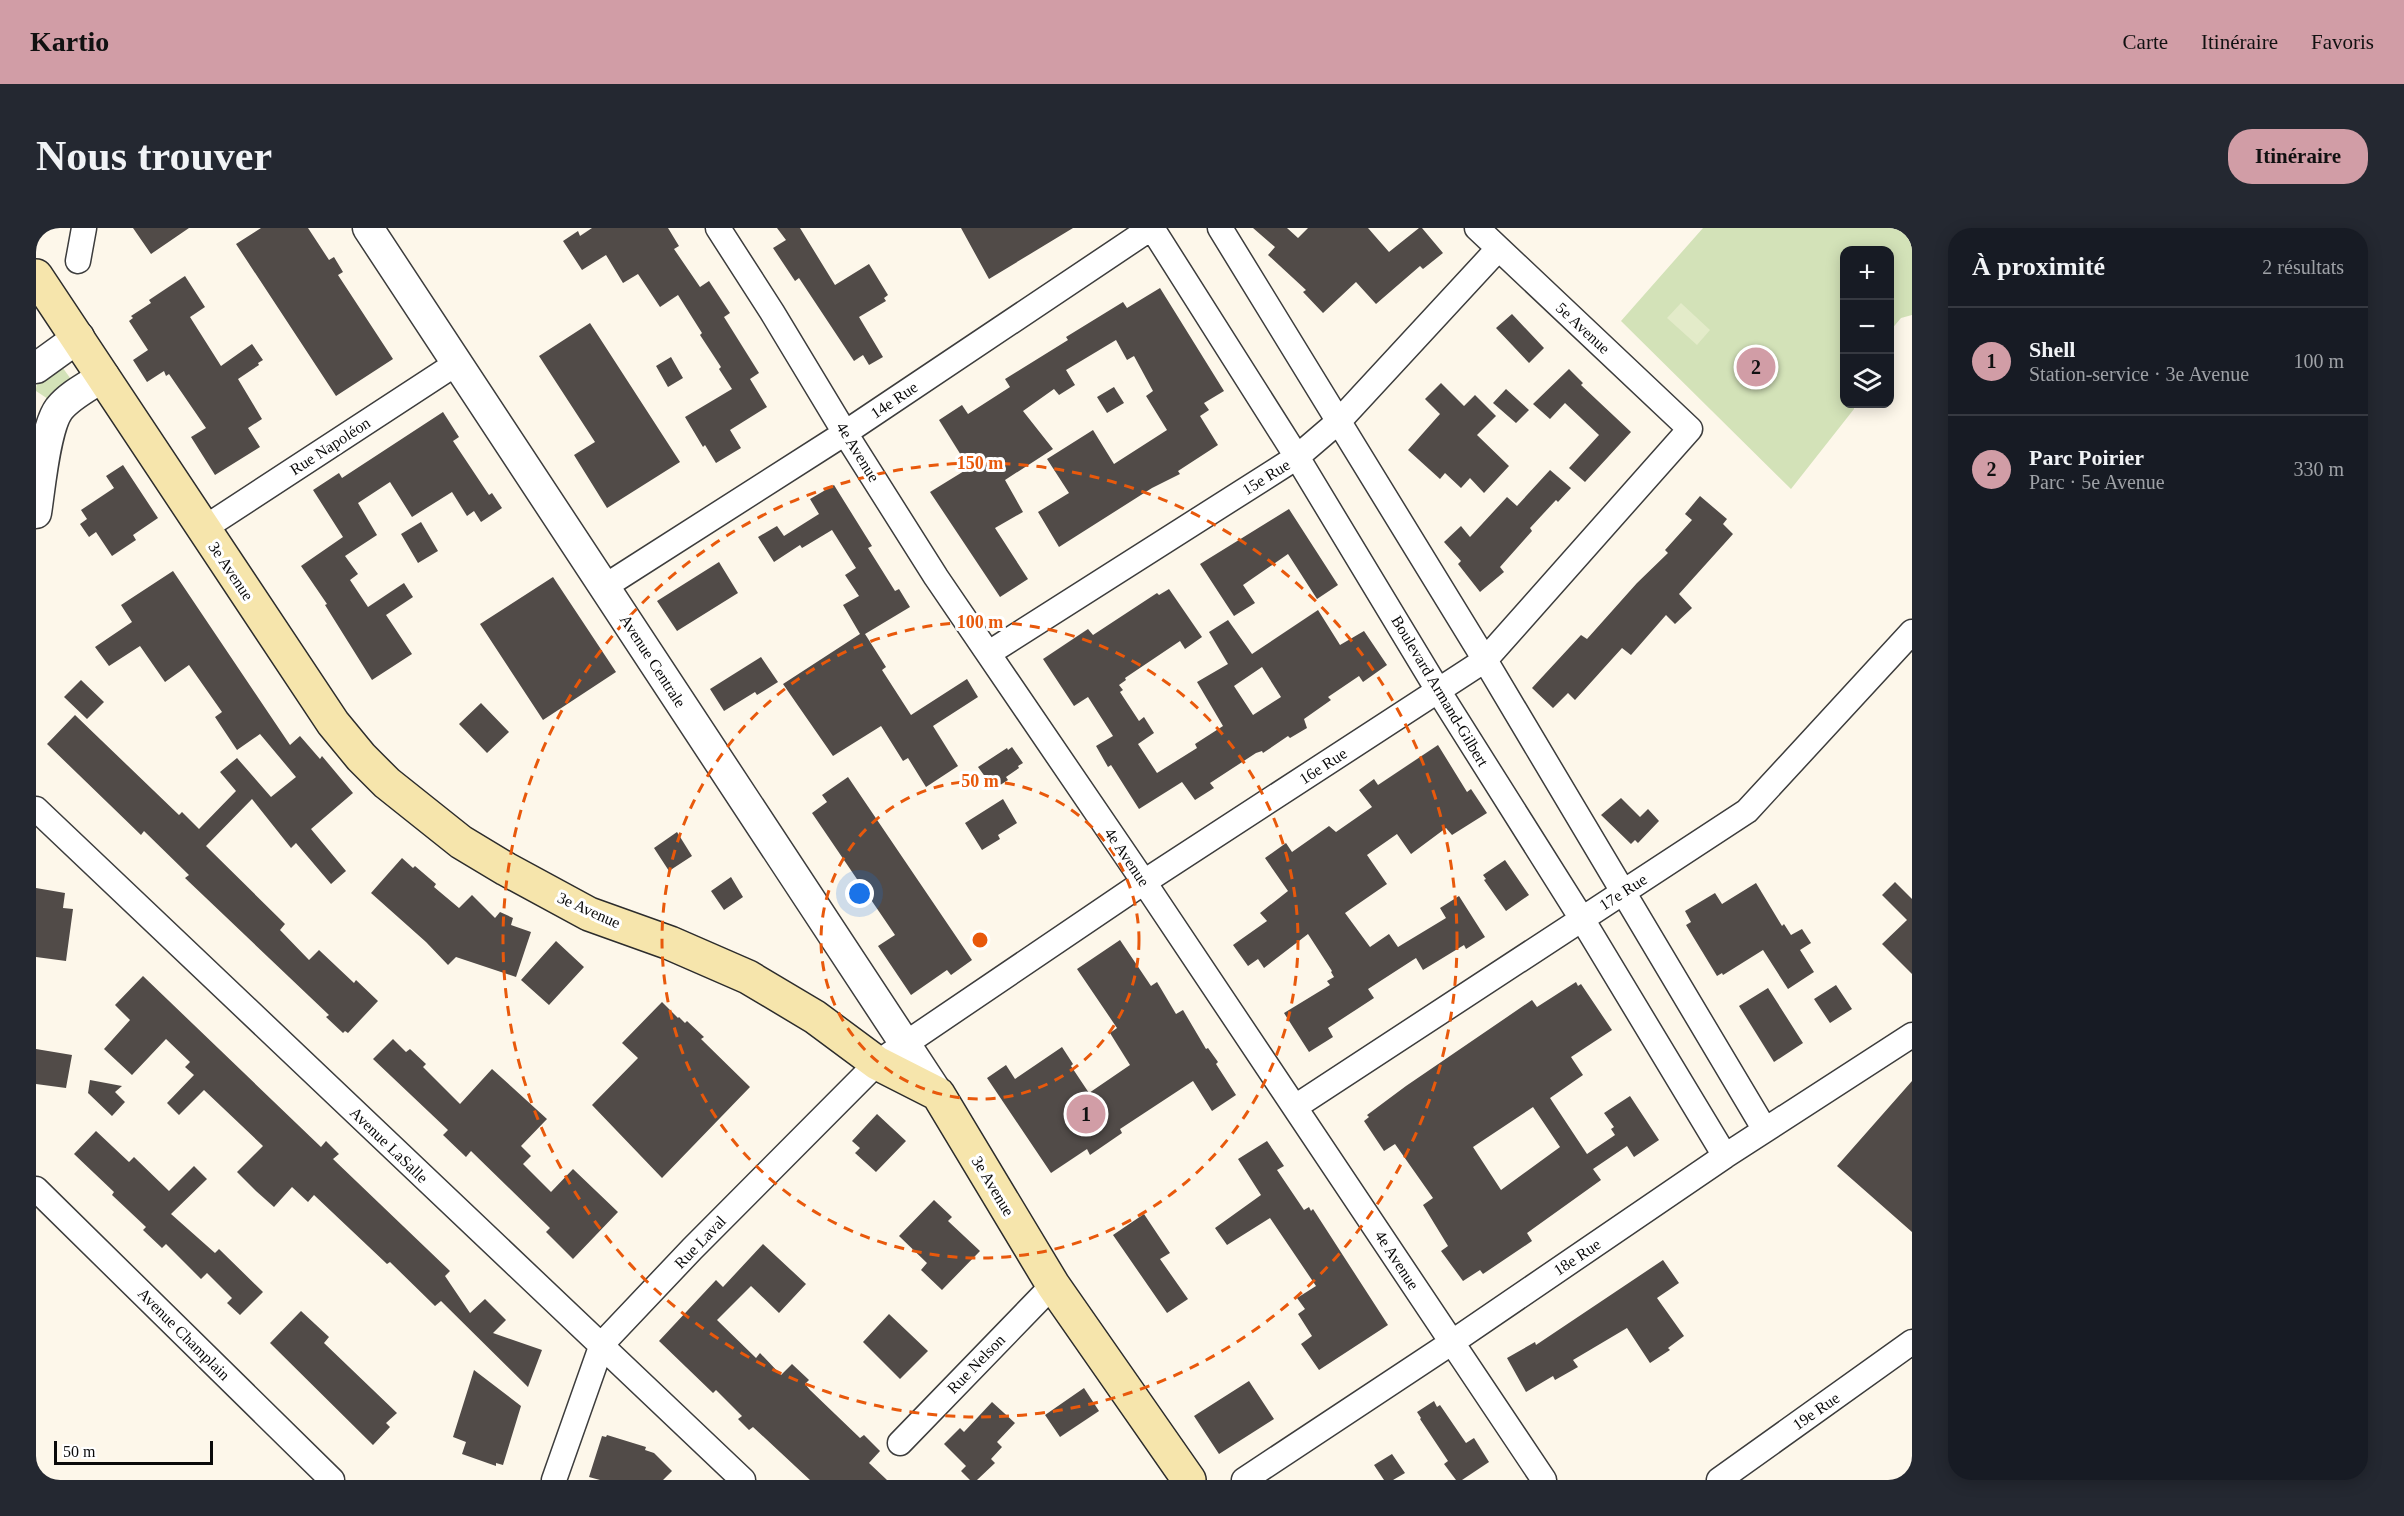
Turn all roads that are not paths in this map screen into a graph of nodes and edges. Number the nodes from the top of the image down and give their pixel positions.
1 (84, 228) edge
2 (368, 228) edge
3 (718, 228) edge
4 (1152, 228) edge
5 (1220, 228) edge
6 (1476, 228) edge
7 (1498, 249) junction
8 (78, 261) dead end
9 (36, 276) edge
10 (79, 338) junction
11 (457, 363) junction
12 (36, 368) edge
13 (104, 376) junction
14 (1339, 421) junction
15 (1690, 429) joint
16 (845, 433) junction
17 (1297, 457) junction
18 (36, 513) edge
19 (204, 529) junction
20 (604, 587) junction
21 (1912, 632) edge
22 (989, 653) junction
23 (1485, 660) junction
24 (1439, 692) junction
25 (36, 809) edge
26 (1144, 882) junction
27 (1622, 892) junction
28 (1582, 919) junction
29 (1912, 1035) edge
30 (904, 1043) junction
31 (877, 1064) junction
32 (938, 1094) junction
33 (1295, 1107) junction
34 (1765, 1130) junction
35 (1725, 1156) junction
36 (36, 1189) edge
37 (1053, 1285) junction
38 (1912, 1342) edge
39 (1451, 1343) junction
40 (602, 1344) junction
41 (900, 1443) dead end
42 (332, 1480) edge
43 (554, 1480) edge
44 (743, 1480) edge
45 (1190, 1480) edge
46 (1244, 1480) edge
47 (1544, 1480) edge
48 (1719, 1480) edge

1 - 8 street
2 - 11 street, Avenue Centrale
3 - 16 street, 4e Avenue
4 - 16 street, 14e Rue
4 - 17 street, Boulevard Armand-Gilbert
5 - 14 street
6 - 7 street, 5e Avenue
7 - 14 street, 15e Rue
7 - 15 street, 5e Avenue
9 - 10 main road, 3e Avenue
10 - 12 street
10 - 13 main road, 3e Avenue
11 - 19 street, Rue Napoléon
11 - 20 street, Avenue Centrale
13 - 18 street
13 - 19 main road, 3e Avenue
14 - 17 street, 15e Rue
14 - 23 street
15 - 23 street, 16e Rue
16 - 20 street, 14e Rue
16 - 22 street, 4e Avenue
17 - 22 street, 15e Rue
17 - 24 street, Boulevard Armand-Gilbert
19 - 31 main road, 3e Avenue
20 - 30 street, Avenue Centrale
21 - 27 street, 17e Rue
22 - 26 street, 4e Avenue
23 - 24 street, 16e Rue
23 - 27 street
24 - 26 street, 16e Rue
24 - 28 street, Boulevard Armand-Gilbert
25 - 40 street, Avenue LaSalle
26 - 30 street, 16e Rue
26 - 33 street, 4e Avenue
27 - 28 street, 17e Rue
27 - 34 street
28 - 33 street, 17e Rue
28 - 35 street, Boulevard Armand-Gilbert
29 - 34 street, 18e Rue
30 - 31 street, Rue Laval
30 - 32 street, Avenue Centrale
31 - 32 main road, 3e Avenue
31 - 40 street, Rue Laval
32 - 37 main road, 3e Avenue
33 - 39 street, 4e Avenue
34 - 35 street, 18e Rue
35 - 39 street, 18e Rue
36 - 42 street, Avenue Champlain
37 - 41 street, Rue Nelson
37 - 45 main road, 3e Avenue
38 - 48 street, 19e Rue
39 - 46 street, 18e Rue
39 - 47 street, 4e Avenue
40 - 43 street, Rue Laval
40 - 44 street, Avenue LaSalle

